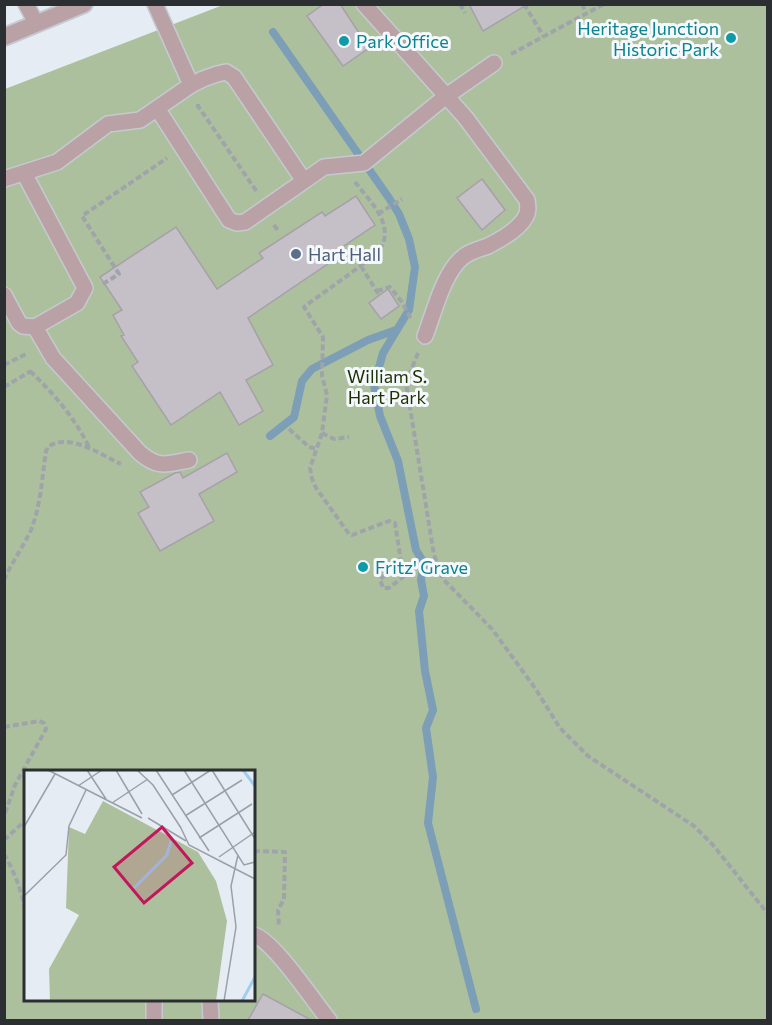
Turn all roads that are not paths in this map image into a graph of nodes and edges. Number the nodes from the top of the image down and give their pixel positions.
1 (26, 4) edge
2 (84, 4) edge
3 (155, 4) edge
4 (364, 4) edge
5 (36, 23) junction
6 (5, 36) edge
7 (494, 63) road end
8 (197, 82) junction
9 (445, 97) junction
10 (157, 108) junction
11 (24, 173) junction
12 (4, 179) edge
13 (304, 181) junction
14 (4, 295) edge
15 (34, 327) junction
16 (425, 336) road end
17 (189, 460) dead end
18 (255, 935) edge
19 (154, 1001) edge
20 (210, 1001) edge
21 (154, 1020) edge
22 (211, 1020) edge
23 (329, 1020) edge

1 - 5 lane
2 - 5 street
3 - 8 lane
4 - 9 lane
5 - 6 street
7 - 9 lane
8 - 10 lane
8 - 13 lane
9 - 13 lane
9 - 16 lane
10 - 11 lane
10 - 13 lane
11 - 12 lane
11 - 15 lane
14 - 15 lane
15 - 17 lane
18 - 23 lane
19 - 21 lane
20 - 22 lane

